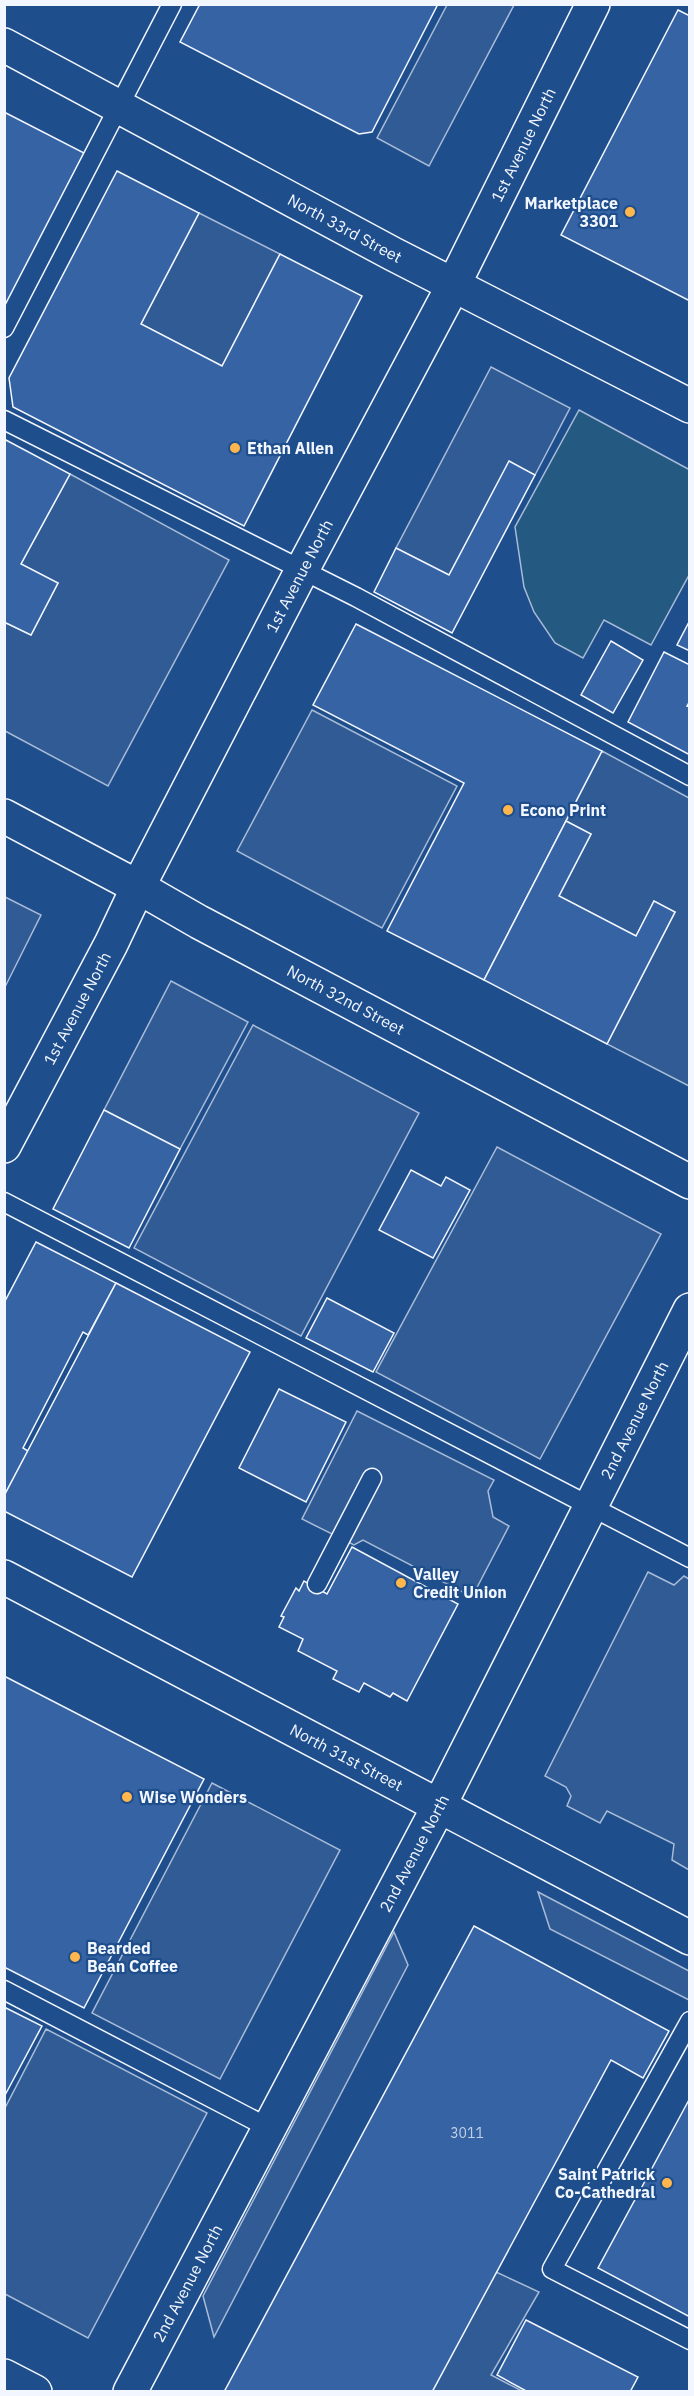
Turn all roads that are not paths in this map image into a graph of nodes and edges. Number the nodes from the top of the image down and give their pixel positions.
1 (172, 4) edge
2 (594, 4) edge
3 (4, 45) edge
4 (119, 107) junction
5 (453, 286) junction
6 (4, 328) edge
7 (690, 406) edge
8 (4, 420) edge
9 (302, 570) junction
10 (690, 776) edge
11 (4, 816) edge
12 (138, 887) junction
13 (4, 1146) edge
14 (690, 1182) edge
15 (4, 1202) edge
16 (690, 1311) edge
17 (372, 1478) dead end
18 (590, 1506) junction
19 (690, 1558) edge
20 (4, 1577) edge
21 (317, 1584) dead end
22 (440, 1806) junction
23 (690, 1938) edge
24 (4, 1990) edge
25 (690, 2020) edge
26 (269, 2128) junction
27 (690, 2340) edge
28 (4, 2376) edge
29 (35, 2391) edge
30 (130, 2391) edge

1 - 4 lane
2 - 5 street, 1st Avenue North
3 - 4 street, North 33rd Street
4 - 5 street, North 33rd Street
4 - 6 lane
5 - 7 street, North 33rd Street
5 - 9 street, 1st Avenue North
8 - 9 lane
9 - 10 lane
9 - 12 street, 1st Avenue North
11 - 12 street, North 32nd Street
12 - 13 street, 1st Avenue North
12 - 14 street, North 32nd Street
15 - 18 lane
16 - 18 street, 2nd Avenue North
17 - 21 lane
18 - 19 lane
18 - 22 street, 2nd Avenue North
20 - 22 street, North 31st Street
22 - 23 street, North 31st Street
22 - 26 street, 2nd Avenue North
24 - 26 lane
25 - 27 lane
26 - 30 street, 2nd Avenue North
28 - 29 street

